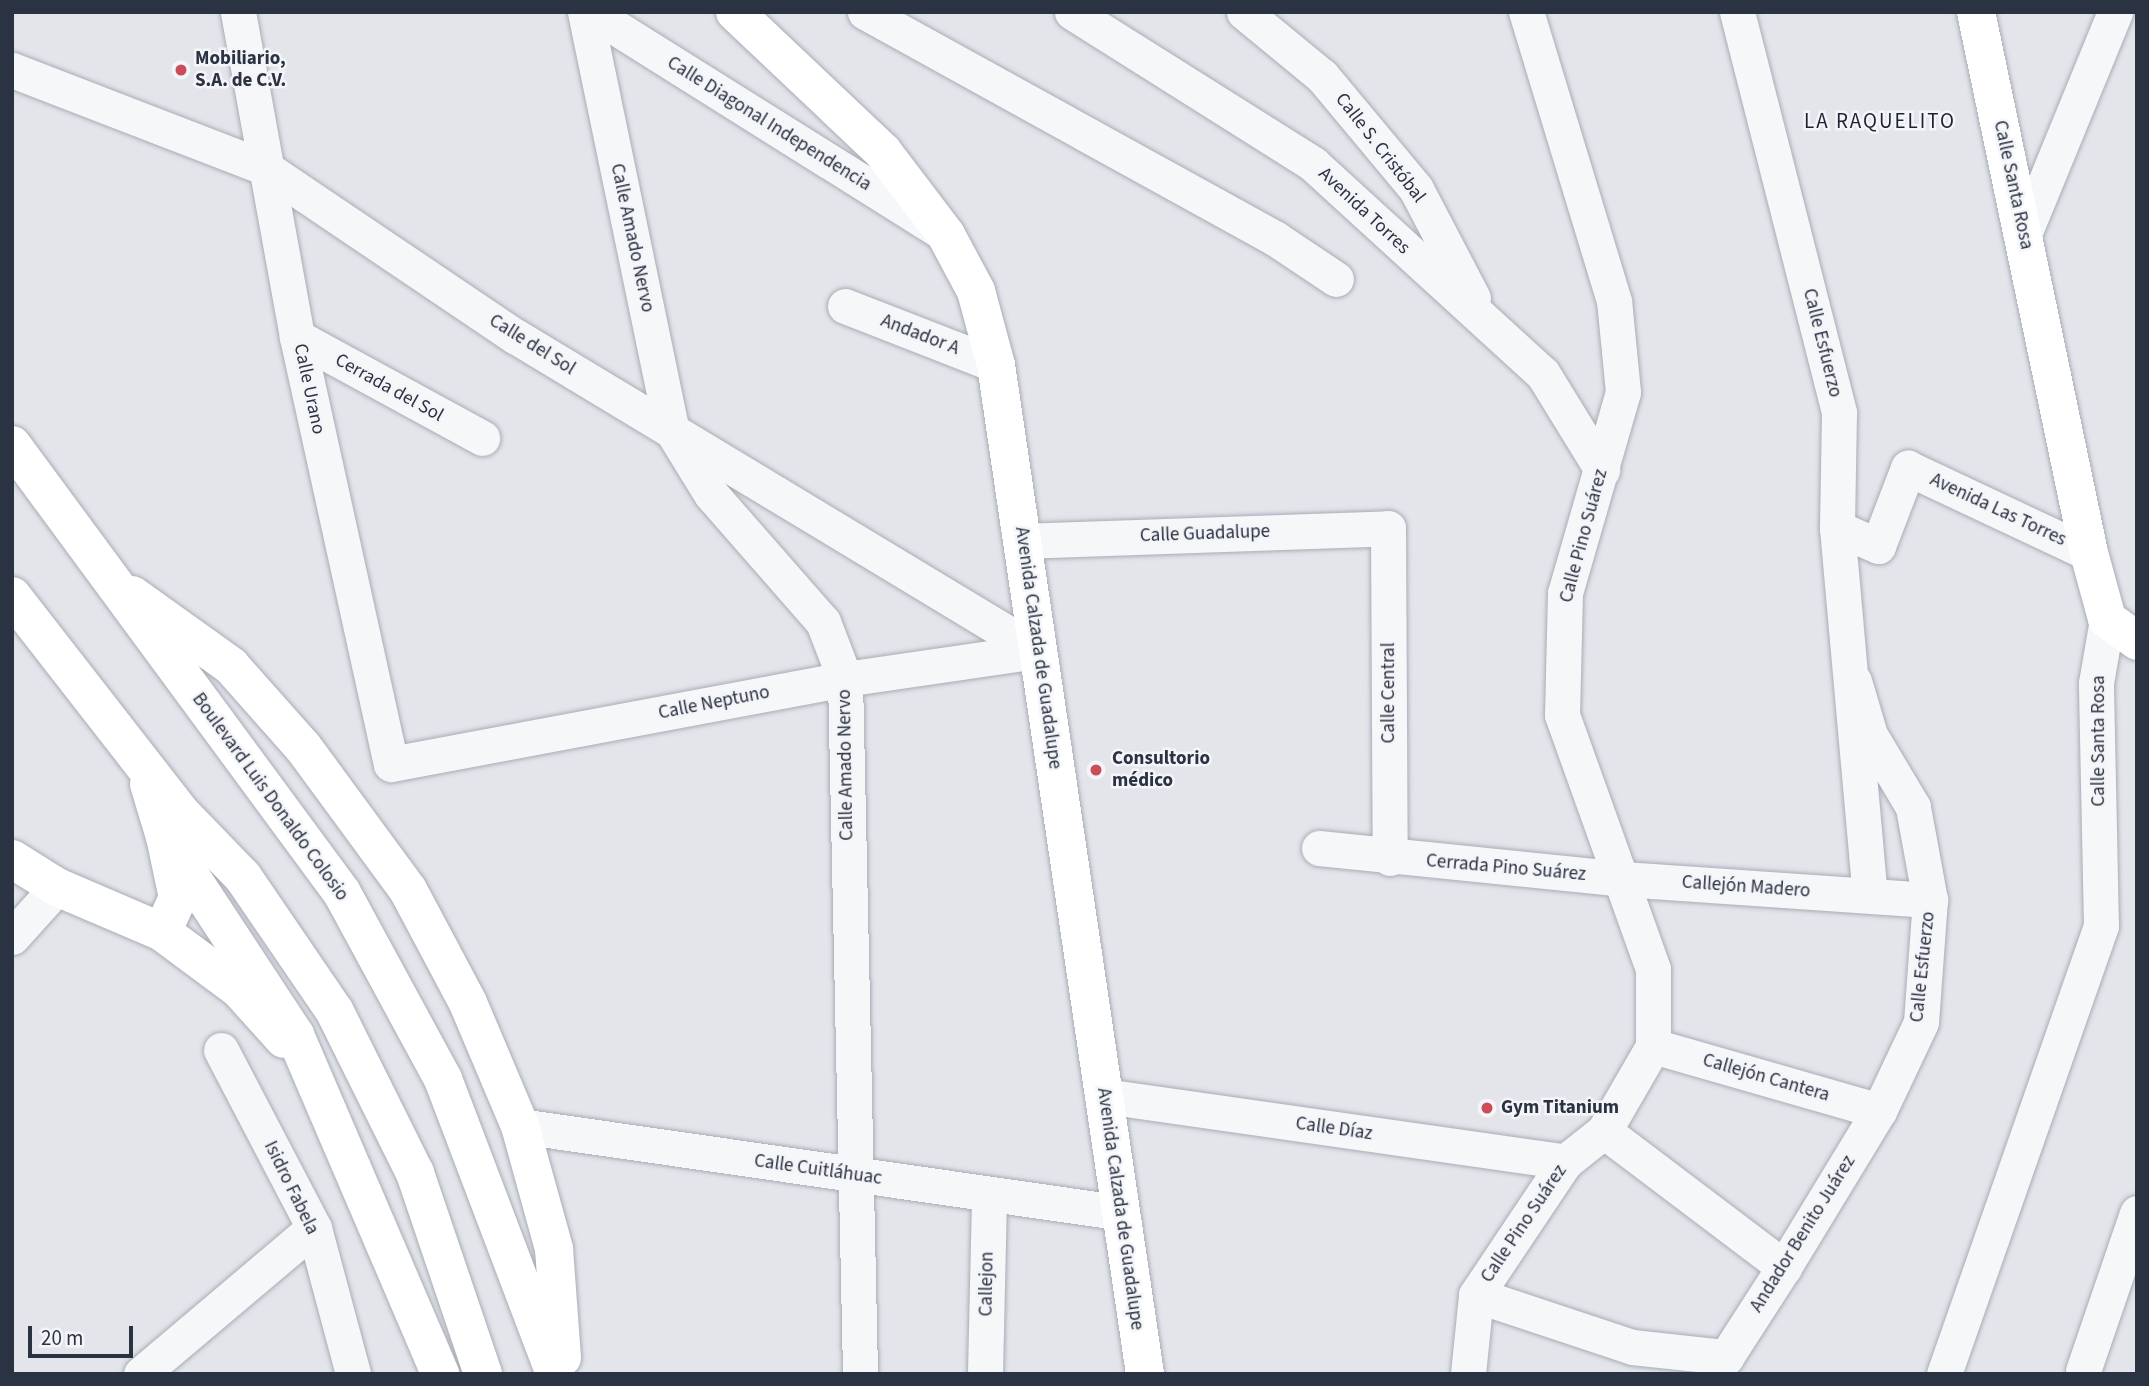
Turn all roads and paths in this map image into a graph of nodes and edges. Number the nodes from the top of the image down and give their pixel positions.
1 (238, 12) edge
2 (585, 12) edge
3 (591, 12) edge
4 (735, 12) edge
5 (865, 12) edge
6 (1072, 12) edge
7 (1244, 12) edge
8 (1737, 12) edge
9 (1976, 12) edge
10 (2115, 12) edge
11 (1526, 18) edge
12 (12, 70) edge
13 (264, 167) junction
14 (2024, 234) junction
15 (946, 235) junction
16 (1336, 279) dead end
17 (845, 306) dead end
18 (1480, 312) junction
19 (297, 337) junction
20 (996, 365) junction
21 (671, 429) junction
22 (482, 438) dead end
23 (12, 445) edge
24 (1602, 470) junction
25 (1388, 528) joint
26 (1837, 528) junction
27 (1023, 541) junction
28 (2089, 553) junction
29 (115, 584) junction
30 (12, 596) edge
31 (2122, 630) edge
32 (1037, 651) junction
33 (845, 679) junction
34 (1854, 681) junction
35 (391, 764) joint
36 (146, 768) junction
37 (165, 837) junction
38 (1318, 848) dead end
39 (1390, 858) junction
40 (12, 859) edge
41 (1622, 879) junction
42 (57, 887) junction
43 (1870, 896) junction
44 (1930, 900) junction
45 (162, 932) junction
46 (12, 937) edge
47 (1653, 1046) junction
48 (221, 1050) dead end
49 (304, 1061) junction
50 (1104, 1096) junction
51 (1879, 1111) junction
52 (520, 1126) junction
53 (1604, 1131) junction
54 (1565, 1162) junction
55 (854, 1175) junction
56 (989, 1195) junction
57 (1117, 1212) junction
58 (2137, 1213) edge
59 (314, 1228) junction
60 (1784, 1267) junction
61 (1476, 1295) junction
62 (2083, 1371) dead end
63 (141, 1374) edge
64 (354, 1374) edge
65 (440, 1374) edge
66 (483, 1374) edge
67 (555, 1374) edge
68 (563, 1374) edge
69 (860, 1374) edge
70 (985, 1374) edge
71 (1145, 1374) edge
72 (1468, 1374) edge
73 (1944, 1374) edge

1 - 13 street, Calle Urano
2 - 21 street, Calle Amado Nervo
3 - 15 street, Calle Diagonal Independencia
4 - 15 main road, Avenida Calzada de Guadalupe
5 - 16 street
6 - 18 street, Avenida Torres
7 - 18 street, Calle S. Cristóbal
8 - 26 street, Calle Esfuerzo
9 - 14 main road, Calle Santa Rosa
10 - 14 street
11 - 24 street, Calle Pino Suárez
12 - 13 street, Calle del Sol
13 - 19 street, Calle Urano
13 - 21 street, Calle del Sol
14 - 28 main road, Calle Santa Rosa
15 - 20 main road, Avenida Calzada de Guadalupe
17 - 20 street, Andador A
18 - 24 street, Avenida Torres
19 - 22 street, Cerrada del Sol
19 - 35 street, Calle Urano
20 - 27 main road, Avenida Calzada de Guadalupe
21 - 32 street, Calle del Sol
21 - 33 street, Calle Amado Nervo
23 - 29 main road, Boulevard Luis Donaldo Colosio
24 - 41 street, Calle Pino Suárez
25 - 27 street, Calle Guadalupe
25 - 39 street, Calle Central
26 - 28 street, Avenida Las Torres
26 - 34 street, Calle Esfuerzo
27 - 32 main road, Avenida Calzada de Guadalupe
28 - 31 main road, Calle Santa Rosa
29 - 52 main road
29 - 67 main road, Boulevard Luis Donaldo Colosio
30 - 36 main road
31 - 73 street, Calle Santa Rosa
32 - 33 street, Calle Neptuno
32 - 50 main road, Avenida Calzada de Guadalupe
33 - 35 street, Calle Neptuno
33 - 55 street, Calle Amado Nervo
34 - 43 street
34 - 44 street, Calle Esfuerzo
36 - 37 main road
36 - 66 main road
37 - 45 main road
37 - 49 main road
38 - 39 street, Cerrada Pino Suárez
39 - 41 street, Cerrada Pino Suárez
40 - 42 main road
41 - 43 street, Callejón Madero
41 - 47 street, Calle Pino Suárez
42 - 45 main road
42 - 46 street
43 - 44 street, Callejón Madero
44 - 51 street, Calle Esfuerzo
45 - 49 main road
47 - 51 street, Callejón Cantera
47 - 53 street, Calle Pino Suárez
48 - 59 street, Isidro Fabela
49 - 65 main road
50 - 54 street, Calle Díaz
50 - 57 main road, Avenida Calzada de Guadalupe
51 - 60 street, Andador Benito Juárez
52 - 55 street, Calle Cuitláhuac
52 - 68 main road
53 - 54 street, Calle Pino Suárez
53 - 60 street
54 - 61 street, Calle Pino Suárez
55 - 56 street, Calle Cuitláhuac
55 - 69 street, Calle Amado Nervo
56 - 57 street, Calle Cuitláhuac
56 - 70 street, Callejon
57 - 71 main road, Avenida Calzada de Guadalupe
58 - 62 street
59 - 63 street
59 - 64 street, Isidro Fabela
60 - 61 street, Andador Benito Juárez
61 - 72 street, Calle Pino Suárez

